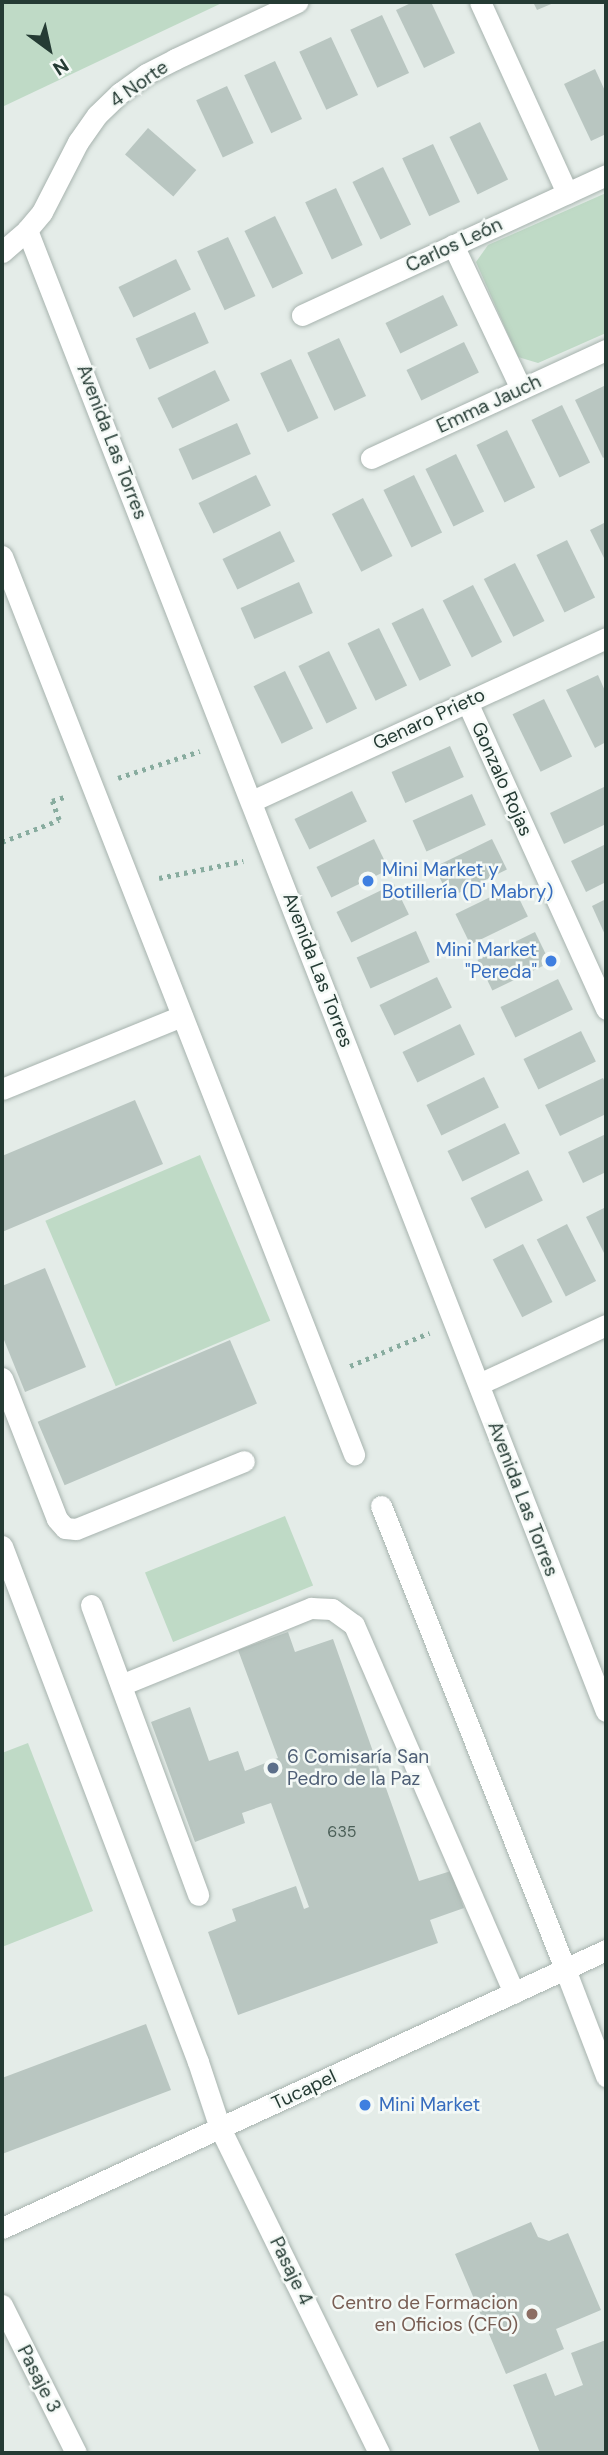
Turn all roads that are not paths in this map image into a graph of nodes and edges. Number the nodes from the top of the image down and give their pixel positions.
1 (297, 2) edge
2 (480, 2) edge
3 (606, 175) edge
4 (567, 193) junction
5 (27, 230) junction
6 (453, 245) junction
7 (2, 252) edge
8 (302, 316) dead end
9 (606, 350) edge
10 (521, 389) junction
11 (371, 458) dead end
12 (2, 556) edge
13 (606, 638) edge
14 (467, 702) junction
15 (252, 801) junction
16 (606, 1009) edge
17 (182, 1016) junction
18 (2, 1089) edge
19 (606, 1325) edge
20 (2, 1378) edge
21 (479, 1384) junction
22 (354, 1454) dead end
23 (244, 1461) dead end
24 (381, 1506) dead end
25 (2, 1546) edge
26 (91, 1605) dead end
27 (121, 1685) junction
28 (606, 1711) edge
29 (198, 1895) dead end
30 (606, 1951) edge
31 (565, 1969) junction
32 (514, 1993) junction
33 (606, 2076) edge
34 (220, 2128) junction
35 (2, 2228) edge
36 (2, 2305) edge
37 (76, 2453) edge
38 (379, 2453) edge

1 - 5 street, 4 Norte
2 - 4 street
3 - 4 street, Carlos León
4 - 6 street, Carlos León
5 - 7 street, 4 Norte
5 - 15 street, Avenida Las Torres
6 - 8 street, Carlos León
6 - 10 street
9 - 10 street, Emma Jauch
10 - 11 street, Emma Jauch
12 - 17 street
13 - 14 street, Genaro Prieto
14 - 15 street, Genaro Prieto
14 - 16 street, Gonzalo Rojas
15 - 21 street, Avenida Las Torres
17 - 18 street
17 - 22 street
19 - 21 street
20 - 23 street
21 - 28 street, Avenida Las Torres
24 - 31 street
25 - 34 street, Pasaje 4
26 - 27 street
27 - 29 street
27 - 32 street
30 - 31 street, Tucapel
31 - 32 street, Tucapel
31 - 33 street
32 - 34 street, Tucapel
34 - 35 street, Tucapel
34 - 38 street, Pasaje 4
36 - 37 street, Pasaje 3

